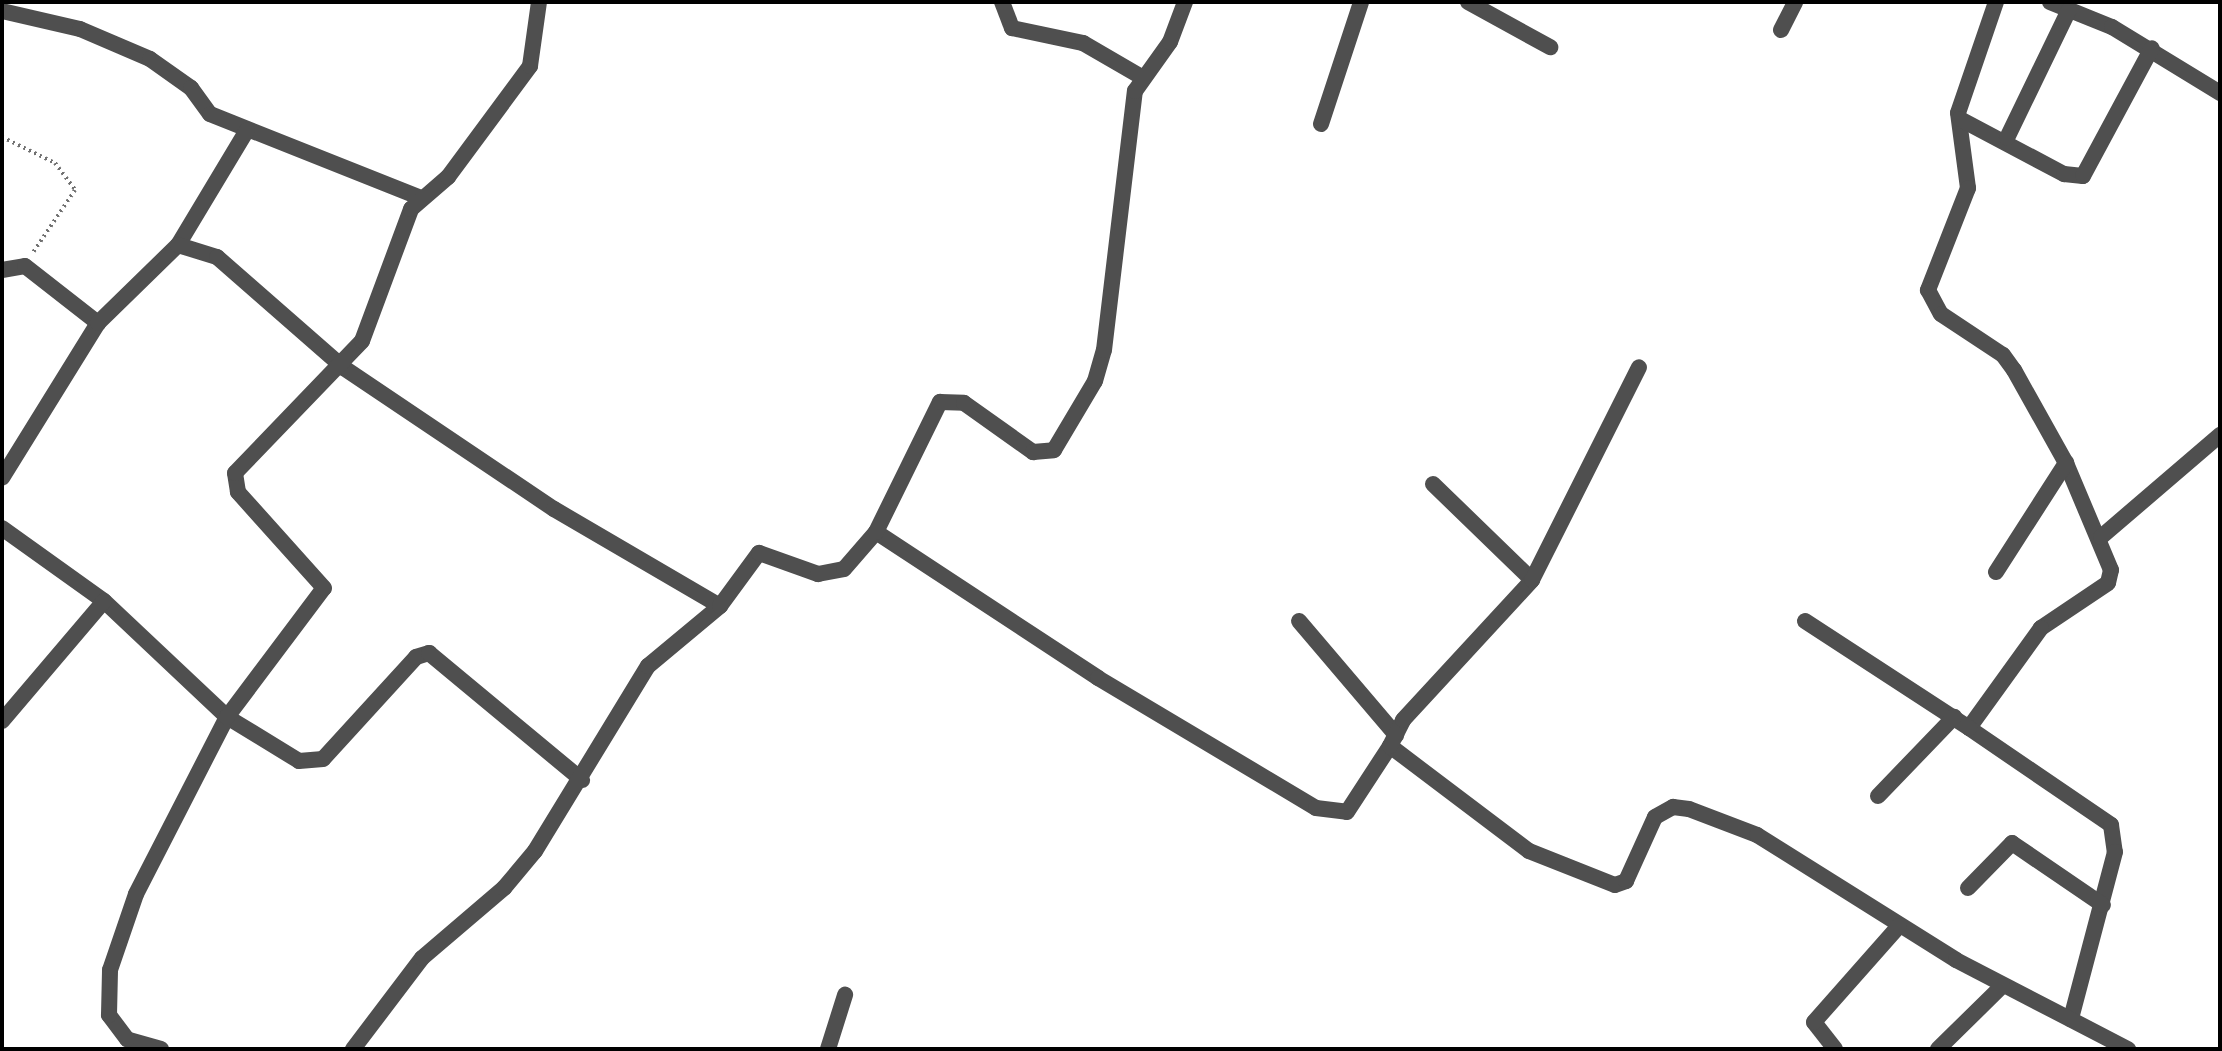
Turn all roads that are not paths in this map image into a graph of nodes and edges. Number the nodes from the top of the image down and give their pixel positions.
1 (539, 2) edge
2 (1002, 2) edge
3 (1185, 2) edge
4 (1361, 2) edge
5 (1468, 2) edge
6 (1795, 2) edge
7 (1996, 2) edge
8 (2050, 2) edge
9 (2069, 10) junction
10 (2, 11) edge
11 (1781, 30) dead end
12 (1550, 47) dead end
13 (2152, 48) junction
14 (1140, 76) junction
15 (2220, 93) edge
16 (1960, 119) junction
17 (1321, 124) dead end
18 (247, 130) junction
19 (2007, 138) junction
20 (421, 198) junction
21 (178, 245) junction
22 (2, 270) edge
23 (98, 323) junction
24 (1639, 367) dead end
25 (344, 368) junction
26 (2220, 435) edge
27 (2066, 463) junction
28 (2, 478) edge
29 (1433, 484) dead end
30 (2, 528) edge
31 (876, 532) junction
32 (2101, 537) junction
33 (1996, 572) dead end
34 (1532, 580) junction
35 (104, 601) junction
36 (720, 606) junction
37 (1299, 621) dead end
38 (1805, 621) dead end
39 (227, 717) junction
40 (1954, 717) junction
41 (2, 721) edge
42 (1969, 728) junction
43 (1393, 740) junction
44 (582, 780) junction
45 (1878, 796) dead end
46 (1968, 888) dead end
47 (2103, 905) junction
48 (1899, 926) junction
49 (2002, 986) junction
50 (845, 995) dead end
51 (2071, 1019) junction
52 (2102, 1041) edge
53 (161, 1049) edge
54 (353, 1049) edge
55 (828, 1049) edge
56 (1835, 1049) edge
57 (1938, 1049) edge
58 (2128, 1049) edge

1 - 20 street
2 - 14 street
3 - 14 street
4 - 17 street
5 - 12 street
6 - 11 street
7 - 16 street
8 - 9 street
9 - 13 street
9 - 19 street
10 - 18 street
13 - 15 street
13 - 19 street
14 - 31 street
16 - 19 street
16 - 27 street
18 - 20 street
18 - 21 street
20 - 25 street
21 - 23 street
21 - 25 street
22 - 23 street
23 - 28 street
24 - 34 street
25 - 36 street
25 - 39 street
26 - 32 street
27 - 32 street
27 - 33 street
29 - 34 street
30 - 35 street
31 - 36 street
31 - 43 street
32 - 42 street
34 - 43 street
35 - 39 street
35 - 41 street
36 - 44 street
37 - 43 street
38 - 40 street
39 - 44 street
39 - 53 street
40 - 42 street
40 - 45 street
42 - 47 street
43 - 48 street
44 - 54 street
46 - 47 street
47 - 51 street
48 - 49 street
48 - 56 street
49 - 51 street
49 - 57 street
50 - 55 street
51 - 52 street
52 - 58 street

